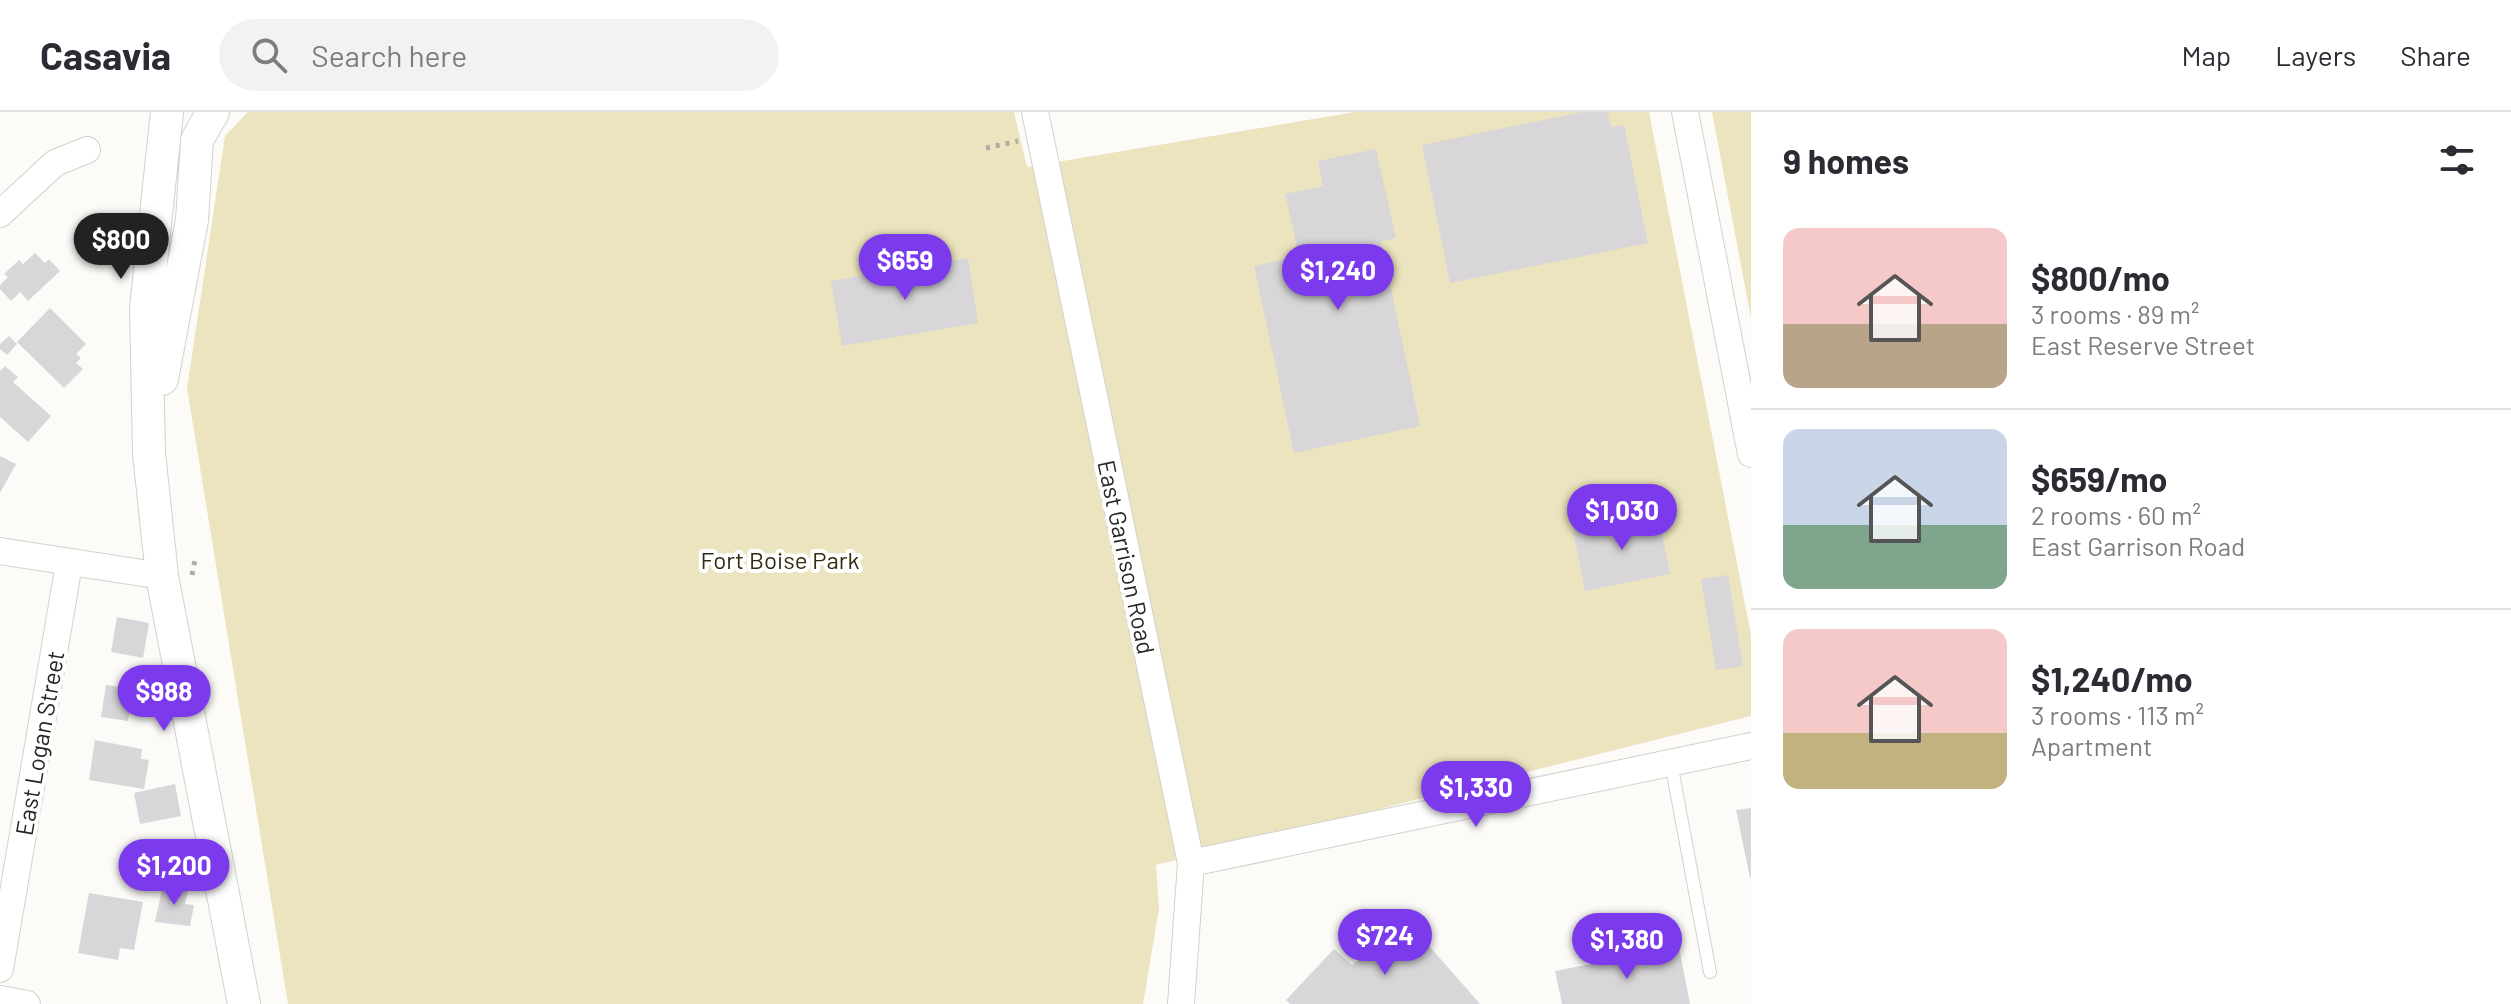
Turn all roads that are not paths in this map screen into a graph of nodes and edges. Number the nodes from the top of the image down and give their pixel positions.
1 (167, 112) edge
2 (213, 112) edge
3 (1035, 112) edge
4 (1685, 112) edge
5 (87, 150) dead end
6 (0, 214) edge
7 (149, 453) junction
8 (1751, 454) edge
9 (0, 551) edge
10 (69, 564) junction
11 (162, 576) junction
12 (1751, 746) edge
13 (1671, 763) junction
14 (1191, 863) junction
15 (0, 969) edge
16 (1710, 972) dead end
17 (0, 999) edge
18 (27, 1004) edge
19 (244, 1004) edge
20 (1181, 1004) edge

1 - 7 street
2 - 7 street
3 - 14 street, East Garrison Road
4 - 8 street
5 - 6 street
7 - 11 street
9 - 10 street
10 - 11 street
10 - 15 street, East Logan Street
11 - 19 street
12 - 13 street
13 - 14 street
13 - 16 lane
14 - 20 street, East Garrison Road
17 - 18 street

